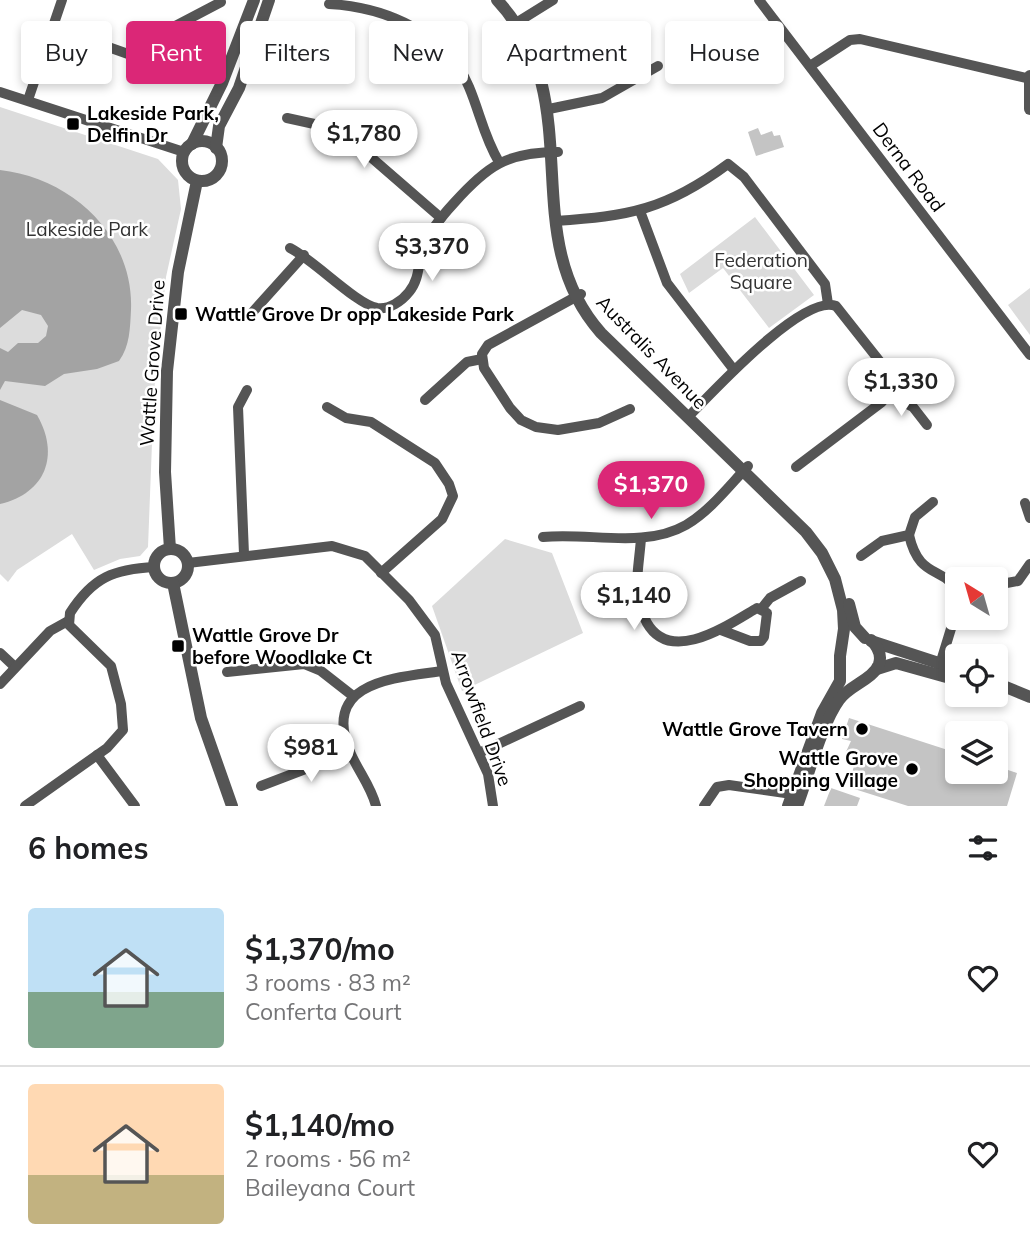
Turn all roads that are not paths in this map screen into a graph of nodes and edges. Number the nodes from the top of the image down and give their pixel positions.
1 (62, 0) edge
2 (254, 0) edge
3 (269, 0) edge
4 (497, 0) edge
5 (506, 0) edge
6 (553, 0) edge
7 (760, 0) edge
8 (221, 2) dead end
9 (329, 4) dead end
10 (54, 21) edge
11 (519, 21) junction
12 (112, 48) edge
13 (658, 66) dead end
14 (810, 66) junction
15 (1030, 78) edge
16 (33, 84) edge
17 (548, 84) edge
18 (0, 93) edge
19 (28, 100) junction
20 (552, 109) junction
21 (1030, 110) edge
22 (287, 118) dead end
23 (188, 148) junction
24 (216, 148) junction
25 (555, 152) junction
26 (499, 162) junction
27 (197, 181) junction
28 (640, 211) junction
29 (441, 218) junction
30 (559, 220) junction
31 (290, 248) dead end
32 (304, 255) junction
33 (578, 296) junction
34 (828, 304) junction
35 (250, 315) dead end
36 (1030, 355) edge
37 (482, 359) junction
38 (734, 370) junction
39 (247, 390) dead end
40 (889, 394) junction
41 (425, 400) dead end
42 (327, 407) dead end
43 (630, 409) dead end
44 (690, 415) junction
45 (927, 425) dead end
46 (796, 467) dead end
47 (746, 468) junction
48 (933, 502) dead end
49 (1025, 503) dead end
50 (1030, 518) edge
51 (909, 535) junction
52 (543, 537) dead end
53 (641, 538) junction
54 (170, 549) junction
55 (244, 554) junction
56 (861, 556) dead end
57 (188, 563) junction
58 (1030, 564) edge
59 (155, 567) junction
60 (381, 573) junction
61 (945, 578) edge
62 (801, 581) dead end
63 (173, 583) junction
64 (1008, 583) edge
65 (762, 608) junction
66 (68, 621) junction
67 (721, 630) junction
68 (950, 630) edge
69 (868, 639) junction
70 (0, 653) edge
71 (841, 656) junction
72 (15, 667) junction
73 (938, 668) junction
74 (945, 668) edge
75 (442, 671) junction
76 (227, 672) dead end
77 (945, 672) edge
78 (872, 673) junction
79 (0, 684) edge
80 (1008, 687) edge
81 (1030, 695) edge
82 (353, 696) junction
83 (1008, 697) edge
84 (1030, 704) edge
85 (580, 706) dead end
86 (350, 752) junction
87 (480, 753) junction
88 (97, 755) junction
89 (261, 786) dead end
90 (795, 800) edge
91 (25, 806) edge
92 (135, 806) edge
93 (232, 806) edge
94 (376, 806) edge
95 (493, 806) edge
96 (704, 806) edge

1 - 10 street
2 - 23 street
3 - 24 street
4 - 11 street, Australis Avenue
5 - 11 street, Australis Avenue
6 - 11 street
7 - 14 street, Derna Road
8 - 12 street
9 - 26 street
13 - 20 street
14 - 15 street
14 - 36 street, Derna Road
15 - 21 street
16 - 19 street
17 - 20 street, Australis Avenue
18 - 19 street
19 - 23 street
20 - 25 street, Australis Avenue
22 - 29 street
23 - 24 street
23 - 27 street
24 - 27 street
25 - 26 street
25 - 30 street, Australis Avenue
26 - 29 street
27 - 54 street, Wattle Grove Drive
28 - 30 street
28 - 34 street
28 - 38 street
29 - 32 street
30 - 33 street, Australis Avenue
31 - 32 street
32 - 35 street
33 - 37 street
33 - 44 street, Australis Avenue
34 - 38 street
34 - 40 street
37 - 41 street
37 - 43 street
38 - 44 street
39 - 55 street
40 - 45 street
40 - 46 street
42 - 60 street
44 - 47 street, Australis Avenue
47 - 53 street
47 - 69 street, Australis Avenue
47 - 71 street, Australis Avenue
48 - 51 street
49 - 50 street
51 - 56 street
51 - 61 street
52 - 53 street
53 - 67 street
54 - 57 street
54 - 59 street
55 - 57 street, Arrowfield Drive
55 - 60 street, Arrowfield Drive
57 - 63 street
58 - 64 street
59 - 63 street
59 - 66 street
60 - 75 street, Arrowfield Drive
62 - 65 street
63 - 93 street
65 - 67 street
65 - 67 street
66 - 72 street
66 - 88 street
68 - 73 street
69 - 71 street
69 - 73 street
69 - 78 street
70 - 72 street
71 - 78 street
71 - 90 street, Australis Avenue
72 - 79 street
73 - 74 street
73 - 77 street
73 - 78 street
75 - 82 street
75 - 87 street, Arrowfield Drive
76 - 82 street
78 - 90 street
80 - 81 street
82 - 86 street
83 - 84 street
85 - 87 street
86 - 89 street
86 - 94 street
87 - 95 street, Arrowfield Drive
88 - 91 street
88 - 92 street
90 - 96 street

